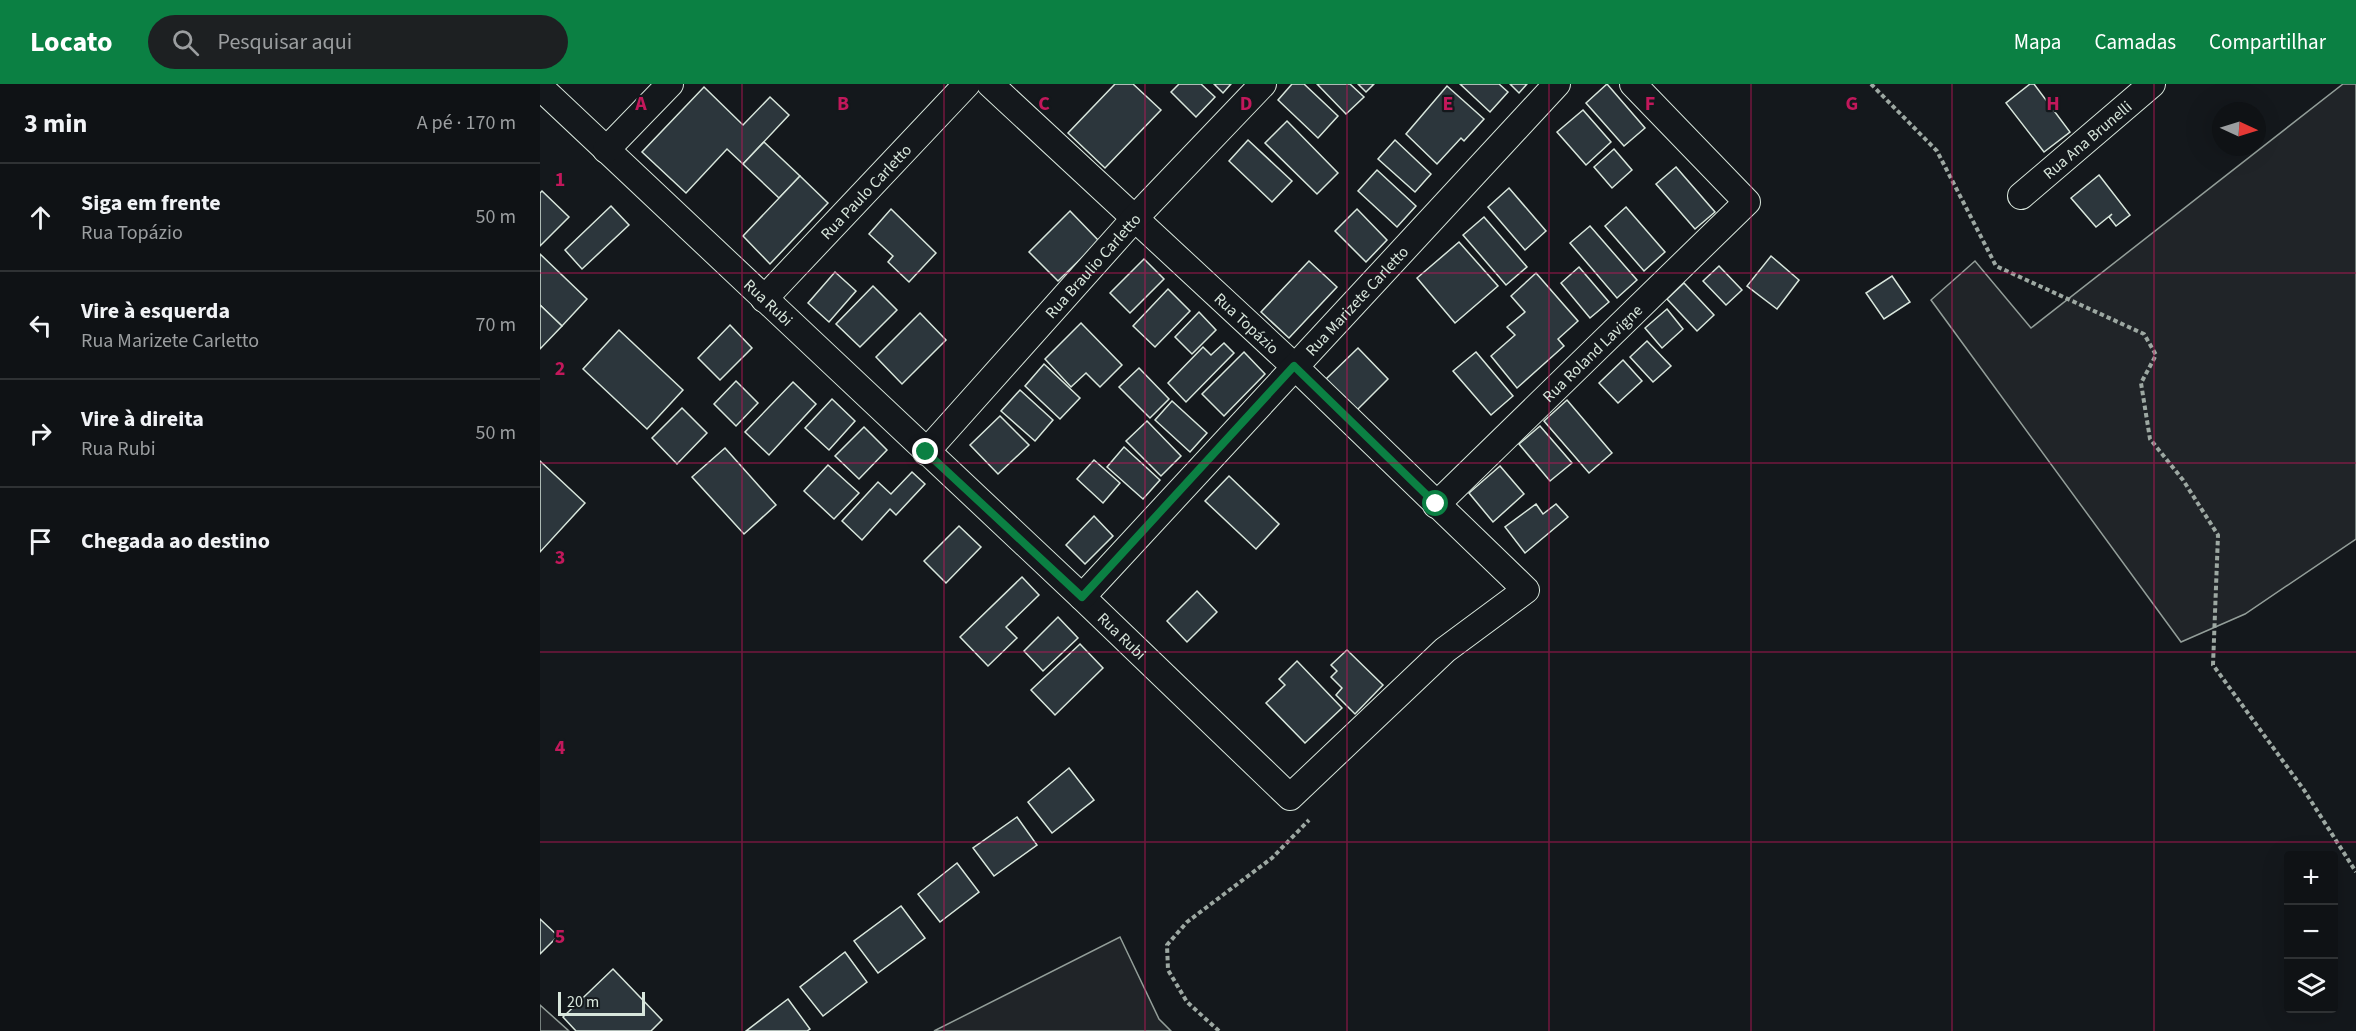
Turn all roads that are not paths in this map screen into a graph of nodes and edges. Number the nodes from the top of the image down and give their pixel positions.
1 (670, 84) edge
2 (967, 84) edge
3 (990, 84) edge
4 (1263, 84) edge
5 (1557, 84) edge
6 (1633, 84) edge
7 (2152, 84) edge
8 (540, 87) edge
9 (606, 150) junction
10 (2021, 196) dead end
11 (1135, 218) junction
12 (764, 298) junction
13 (1294, 366) junction
14 (926, 452) junction
15 (1436, 504) junction
16 (1082, 597) junction
17 (1290, 797) joint

1 - 9 street
2 - 12 street, Rua Paulo Carletto
3 - 11 street, Rua Topázio
4 - 11 street, Rua Braulio Carletto
5 - 13 street, Rua Marizete Carletto
6 - 15 street, Rua Roland Lavigne
7 - 10 street, Rua Ana Brunelli
8 - 9 street, Rua Rubi
9 - 12 street, Rua Rubi
11 - 13 street, Rua Topázio
11 - 14 street, Rua Braulio Carletto
12 - 14 street, Rua Rubi
13 - 15 street, Rua Topázio
13 - 16 street, Rua Marizete Carletto
14 - 16 street, Rua Rubi
15 - 17 street, Rua Topázio
16 - 17 street, Rua Rubi

